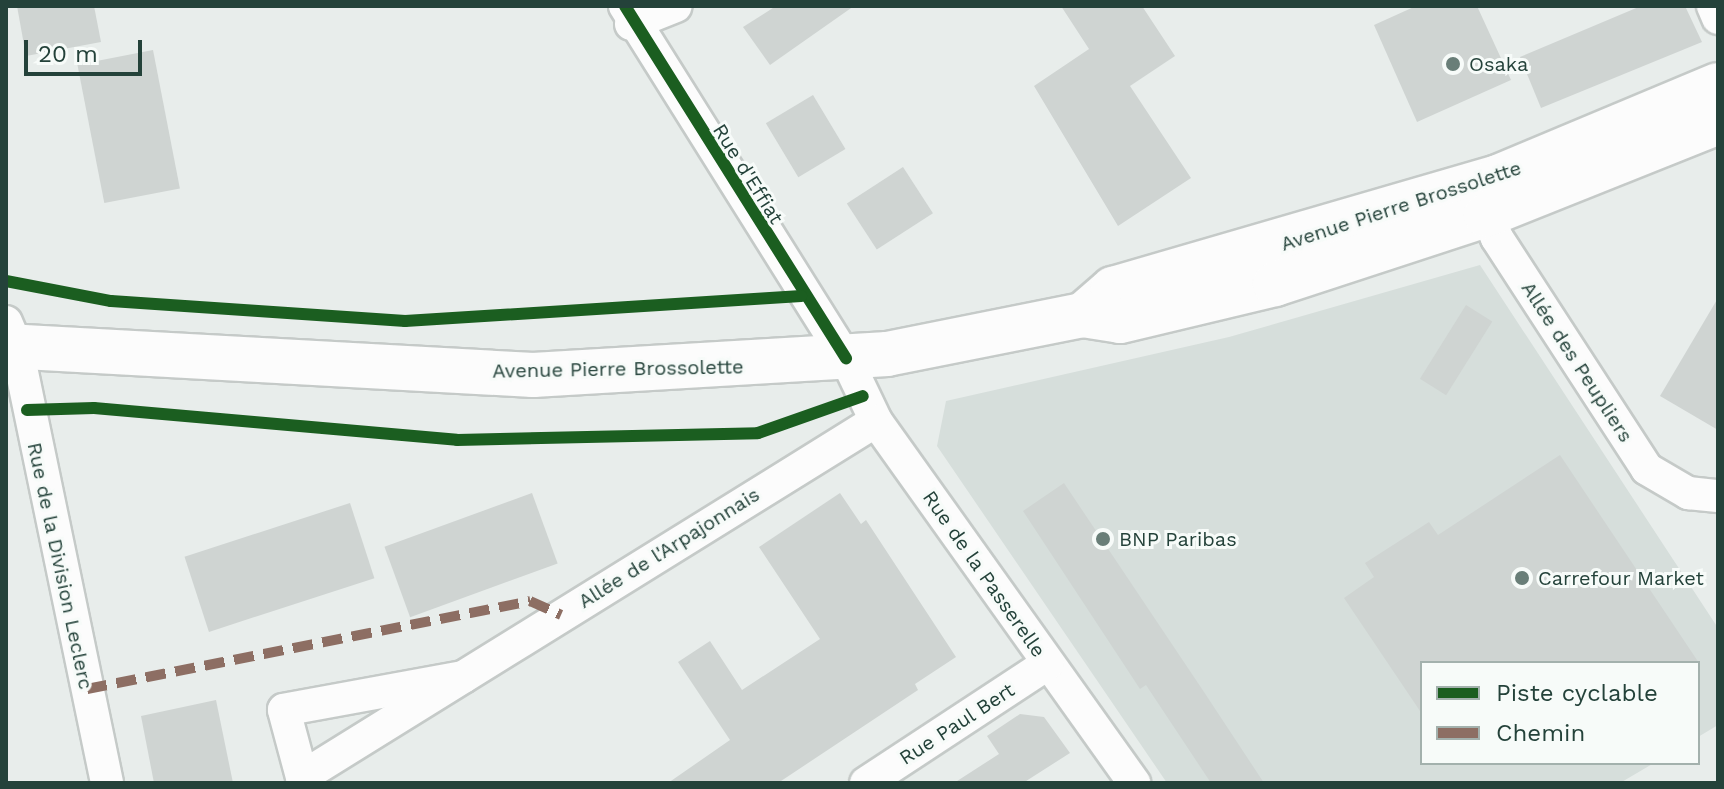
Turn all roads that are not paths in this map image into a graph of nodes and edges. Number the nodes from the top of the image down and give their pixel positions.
1 (676, 6) edge
2 (1713, 6) edge
3 (628, 15) edge
4 (1718, 18) edge
5 (1718, 85) edge
6 (1718, 122) edge
7 (1480, 200) junction
8 (10, 339) edge
9 (846, 358) junction
10 (876, 421) junction
11 (1718, 496) edge
12 (1047, 664) junction
13 (463, 677) junction
14 (107, 783) edge
15 (866, 783) edge
16 (1134, 783) edge

1 - 3 street
2 - 4 street
3 - 9 street, Rue d'Effiat
5 - 7 main road, Avenue Pierre Brossolette
6 - 7 main road, Avenue Pierre Brossolette
7 - 9 main road, Avenue Pierre Brossolette
7 - 11 street, Allée des Peupliers
8 - 9 main road, Avenue Pierre Brossolette
8 - 14 street, Rue de la Division Leclerc
9 - 10 street, Rue de la Passerelle
10 - 12 street, Rue de la Passerelle
10 - 13 street, Allée de l'Arpajonnais
12 - 15 street, Rue Paul Bert
12 - 16 street, Rue de la Passerelle
13 - 13 street, Allée de l'Arpajonnais

